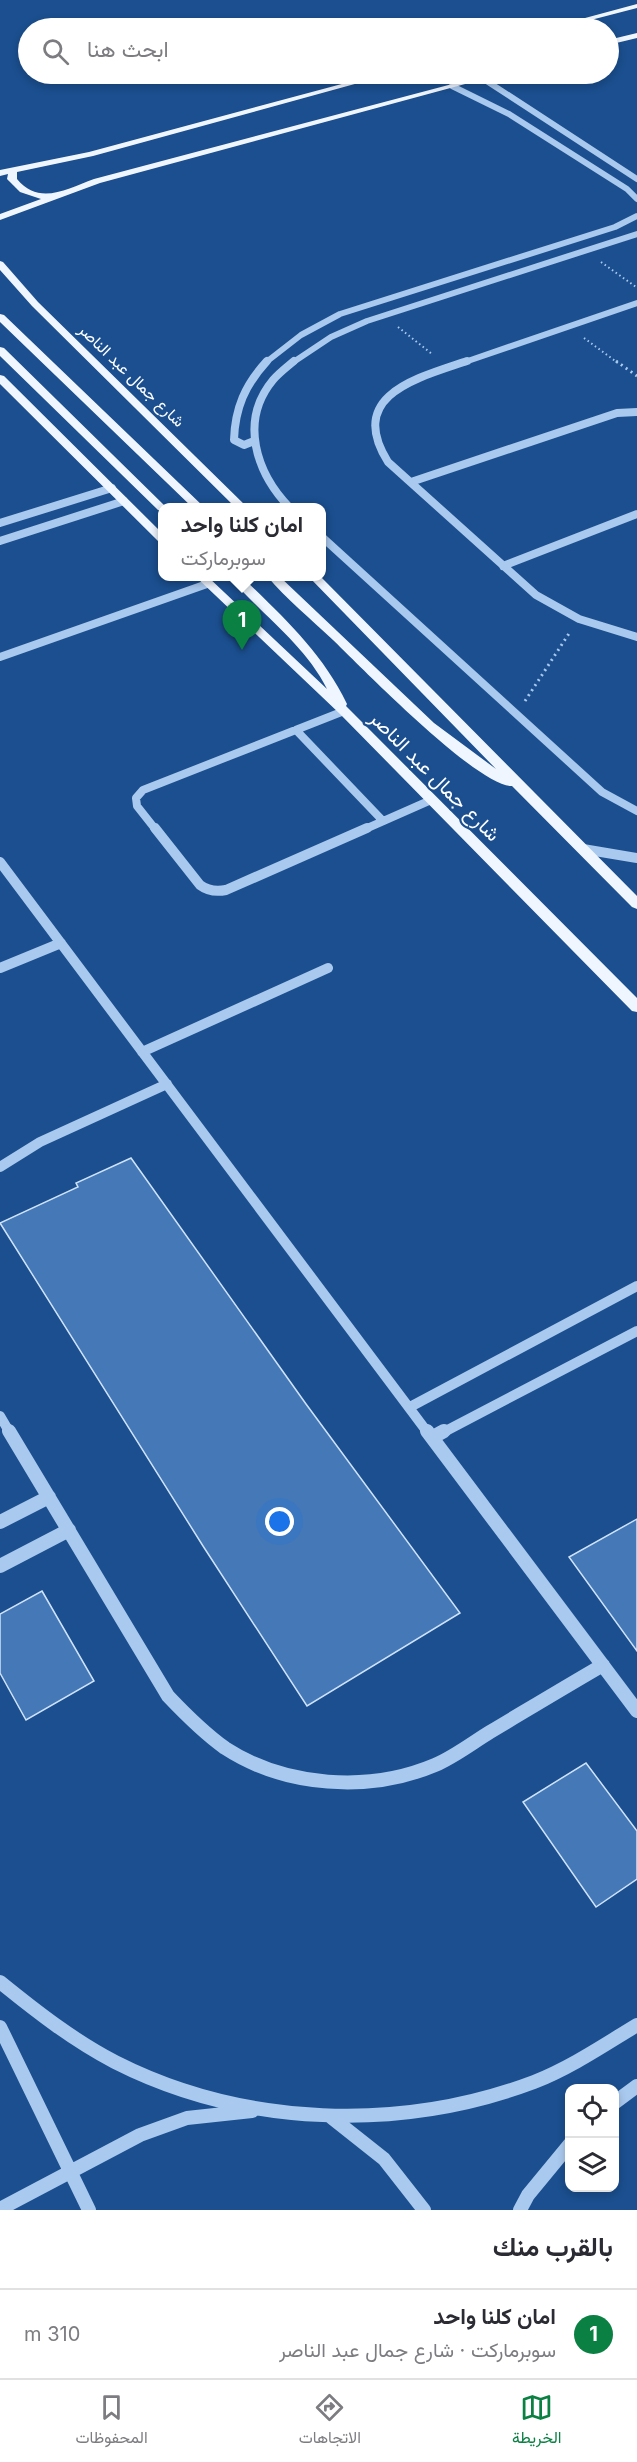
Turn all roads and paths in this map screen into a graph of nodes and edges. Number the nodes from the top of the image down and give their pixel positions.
1 (637, 6) edge
2 (591, 18) edge
3 (637, 35) edge
4 (619, 40) edge
5 (350, 84) edge
6 (460, 84) edge
7 (491, 84) edge
8 (452, 86) junction
9 (13, 171) junction
10 (0, 173) edge
11 (637, 179) edge
12 (48, 197) junction
13 (637, 198) edge
14 (637, 216) edge
15 (0, 217) edge
16 (637, 234) edge
17 (585, 251) junction
18 (0, 264) edge
19 (0, 279) edge
20 (12, 279) junction
21 (637, 287) edge
22 (637, 303) edge
23 (384, 315) junction
24 (0, 317) edge
25 (569, 327) junction
26 (0, 350) edge
27 (449, 368) junction
28 (637, 376) edge
29 (0, 378) edge
30 (637, 412) edge
31 (254, 441) junction
32 (411, 482) junction
33 (112, 488) junction
34 (124, 501) junction
35 (196, 503) edge
36 (239, 503) edge
37 (286, 503) edge
38 (158, 504) edge
39 (637, 514) edge
40 (0, 523) edge
41 (158, 535) edge
42 (0, 541) edge
43 (326, 542) edge
44 (503, 566) junction
45 (201, 581) edge
46 (205, 581) edge
47 (239, 581) edge
48 (277, 581) edge
49 (319, 581) edge
50 (579, 618) junction
51 (637, 637) edge
52 (0, 657) edge
53 (344, 711) junction
54 (516, 716) junction
55 (296, 730) junction
56 (523, 789) junction
57 (431, 800) junction
58 (637, 811) edge
59 (383, 821) junction
60 (583, 849) junction
61 (637, 858) edge
62 (0, 862) edge
63 (637, 904) edge
64 (61, 943) junction
65 (0, 968) edge
66 (328, 968) dead end
67 (637, 1007) edge
68 (142, 1052) junction
69 (167, 1084) junction
70 (0, 1167) edge
71 (637, 1286) edge
72 (637, 1331) edge
73 (410, 1407) junction
74 (0, 1416) edge
75 (433, 1437) junction
76 (48, 1497) junction
77 (0, 1522) edge
78 (69, 1530) junction
79 (0, 1566) edge
80 (603, 1665) junction
81 (637, 1711) edge
82 (0, 1982) edge
83 (637, 2025) edge
84 (0, 2026) edge
85 (637, 2086) edge
86 (619, 2100) edge
87 (261, 2110) junction
88 (331, 2116) junction
89 (565, 2150) edge
90 (69, 2171) junction
91 (0, 2209) edge
92 (89, 2210) edge
93 (424, 2210) edge
94 (520, 2210) edge

1 - 2 main road
3 - 4 main road
5 - 9 main road
6 - 8 main road
7 - 11 street
8 - 12 main road
8 - 13 street
9 - 10 main road
9 - 12 main road
12 - 15 main road
14 - 31 street
16 - 17 street
17 - 21 path
17 - 23 street
18 - 20 main road, شارع جمال عبد الناصر
19 - 20 main road
20 - 36 main road, شارع جمال عبد الناصر
22 - 25 street
23 - 27 path
23 - 31 street
24 - 35 main road
25 - 27 street
25 - 28 path
26 - 38 main road
27 - 32 street
29 - 33 main road
30 - 32 street
31 - 37 street
32 - 44 street
33 - 34 main road
33 - 40 street
34 - 41 main road
34 - 42 street
39 - 44 street
43 - 54 street
44 - 50 street
45 - 52 street
46 - 53 main road, شارع جمال عبد الناصر
47 - 53 main road
48 - 56 main road
49 - 56 main road
50 - 51 street
50 - 54 path
53 - 55 street
53 - 57 main road, شارع جمال عبد الناصر
54 - 58 street
55 - 59 street
55 - 59 street
56 - 60 main road
57 - 59 street
57 - 67 main road, شارع جمال عبد الناصر
60 - 61 street
60 - 63 main road
62 - 64 street
64 - 65 street
64 - 68 street
66 - 68 street
68 - 69 street
69 - 70 street
69 - 73 street
71 - 73 street
72 - 75 street
73 - 75 street
74 - 76 street
75 - 80 street
76 - 77 street
76 - 78 street
78 - 79 street
78 - 80 street
80 - 81 street
82 - 87 street
83 - 88 street
84 - 90 street
85 - 86 street
87 - 88 street
87 - 90 street
88 - 93 street
89 - 94 street
90 - 91 street
90 - 92 street

